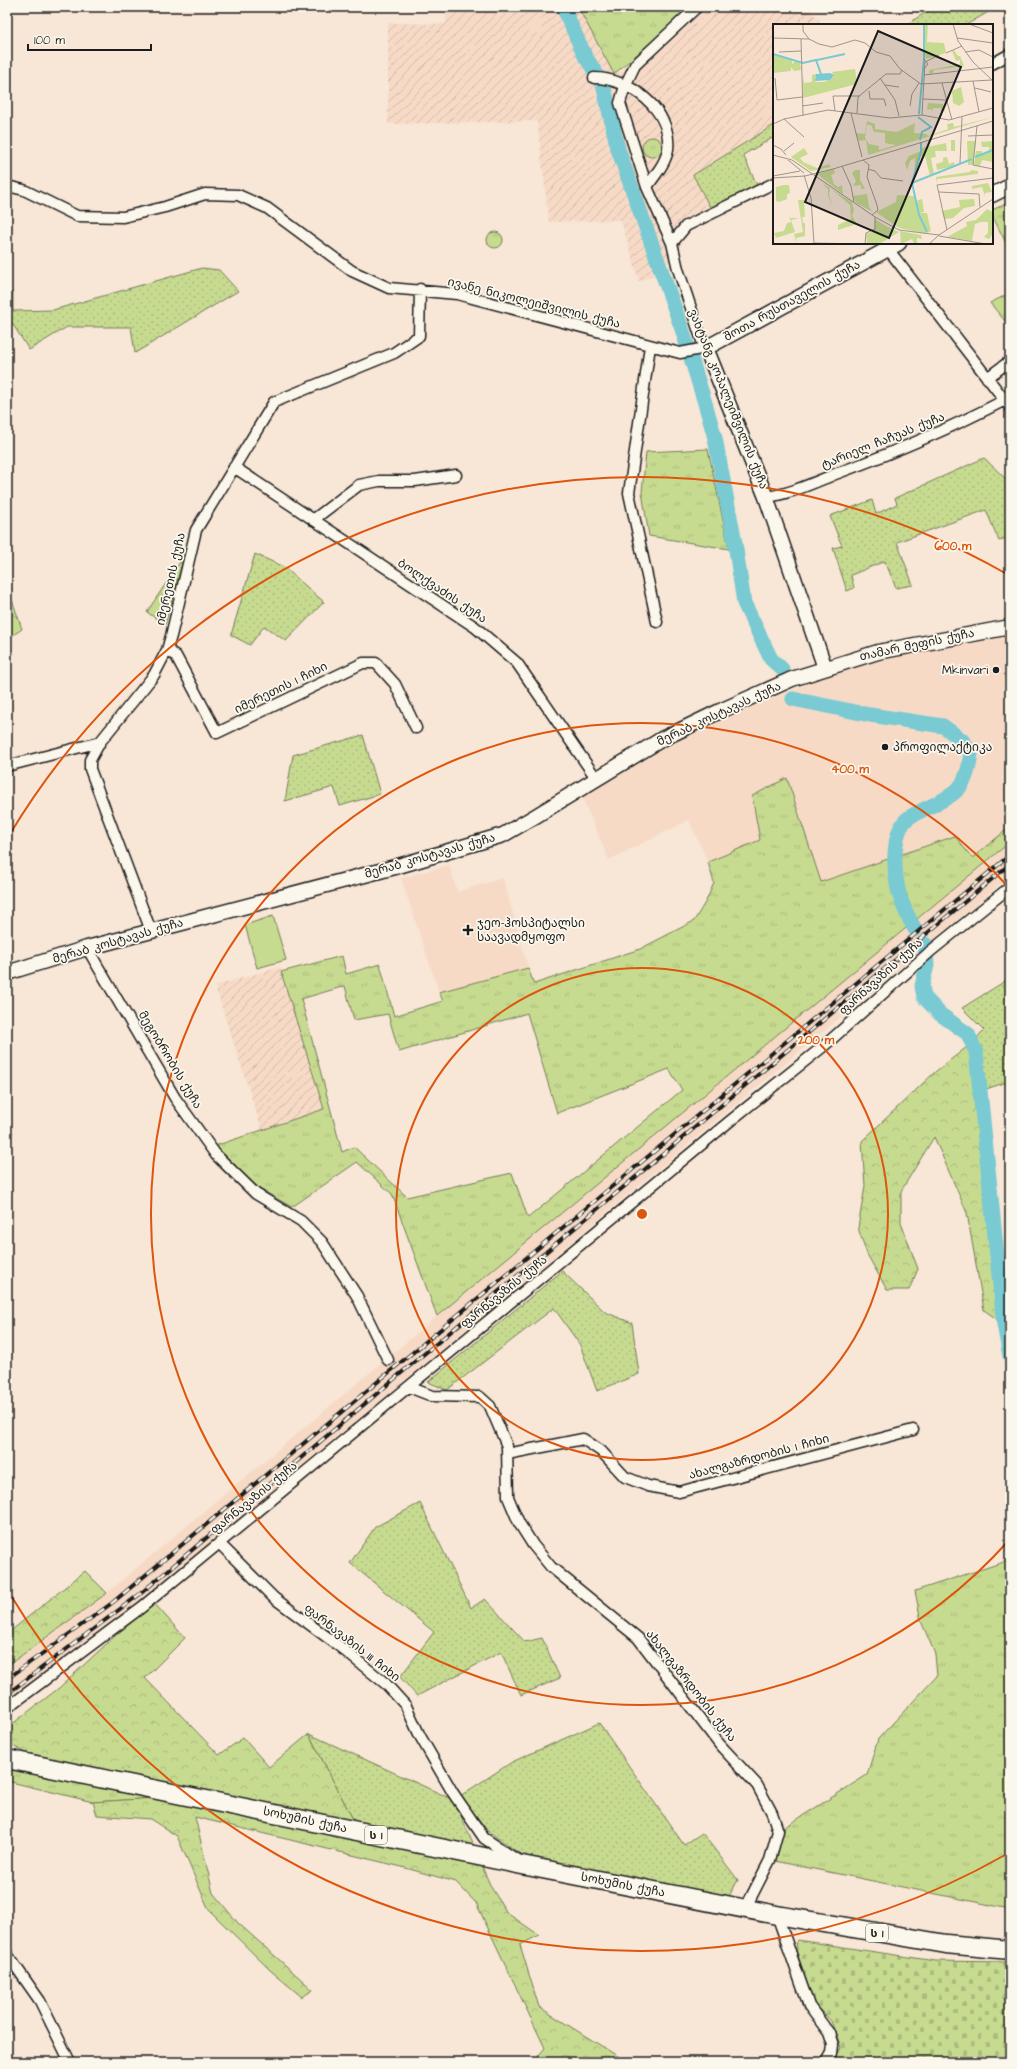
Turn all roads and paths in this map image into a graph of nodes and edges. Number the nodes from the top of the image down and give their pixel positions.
1 (697, 7) edge
2 (1010, 54) edge
3 (993, 63) edge
4 (599, 78) dead end
5 (625, 86) junction
6 (773, 184) edge
7 (7, 186) edge
8 (1010, 186) edge
9 (647, 187) junction
10 (993, 194) edge
11 (672, 242) junction
12 (894, 246) edge
13 (420, 289) junction
14 (650, 346) junction
15 (706, 348) junction
16 (1010, 361) edge
17 (987, 378) junction
18 (1008, 404) edge
19 (234, 467) junction
20 (456, 475) dead end
21 (766, 497) junction
22 (313, 520) junction
23 (656, 622) dead end
24 (1010, 627) edge
25 (167, 650) junction
26 (825, 668) junction
27 (416, 728) dead end
28 (100, 742) junction
29 (7, 766) edge
30 (596, 778) junction
31 (1010, 887) edge
32 (151, 931) junction
33 (87, 948) junction
34 (7, 973) edge
35 (388, 1360) dead end
36 (409, 1387) junction
37 (913, 1430) dead end
38 (507, 1454) junction
39 (219, 1543) junction
40 (7, 1708) edge
41 (7, 1758) edge
42 (527, 1866) junction
43 (745, 1909) junction
44 (777, 1915) junction
45 (1010, 1950) edge
46 (7, 1954) edge
47 (70, 2062) edge
48 (827, 2062) edge

1 - 5 street, ვახტანგ კოპალეიშვილის ქუჩა
2 - 3 street
4 - 5 street
5 - 9 street, ვახტანგ კოპალეიშვილის ქუჩა
5 - 9 street
6 - 11 street
7 - 13 street, ივანე ნიკოლეიშვილის ქუჩა
8 - 10 main road
9 - 11 street, ვახტანგ კოპალეიშვილის ქუჩა
11 - 15 street, ვახტანგ კოპალეიშვილის ქუჩა
12 - 15 main road, შოთა რუსთაველის ქუჩა
12 - 17 street
13 - 14 street, ივანე ნიკოლეიშვილის ქუჩა
13 - 19 street, იმერეთის ქუჩა
14 - 15 street, ივანე ნიკოლეიშვილის ქუჩა
14 - 23 street
15 - 21 main road, ვახტანგ კოპალეიშვილის ქუჩა
16 - 17 street
17 - 18 street
18 - 21 street, ტარიელ ჩაჩუას ქუჩა
19 - 22 street, ბოლქვაძის ქუჩა
19 - 25 street, იმერეთის ქუჩა
20 - 22 street
21 - 26 main road, ვახტანგ კოპალეიშვილის ქუჩა
22 - 30 street, ბოლქვაძის ქუჩა
24 - 26 main road, თამარ მეფის ქუჩა
25 - 27 street, იმერეთის I ჩიხი
25 - 28 street, იმერეთის ქუჩა
26 - 30 main road, მერაბ კოსტავას ქუჩა
28 - 29 street
28 - 32 street, იმერეთის ქუჩა
30 - 32 main road, მერაბ კოსტავას ქუჩა
31 - 36 street, ფარნავაზის ქუჩა
32 - 33 main road, მერაბ კოსტავას ქუჩა
33 - 34 main road, მერაბ კოსტავას ქუჩა
33 - 35 street, მეგობრობის ქუჩა
36 - 38 street, ახალგაზრდობის ქუჩა
36 - 39 street, ფარნავაზის ქუჩა
37 - 38 street, ახალგაზრდობის I ჩიხი
38 - 43 street, ახალგაზრდობის ქუჩა
39 - 40 street, ფარნავაზის ქუჩა
39 - 42 street, ფარნავაზის III ჩიხი
41 - 42 highway, სოხუმის ქუჩა / ს 1
42 - 43 highway, სოხუმის ქუჩა / ს 1
43 - 44 highway, ს 1
44 - 45 highway, ს 1
44 - 48 street
46 - 47 street

